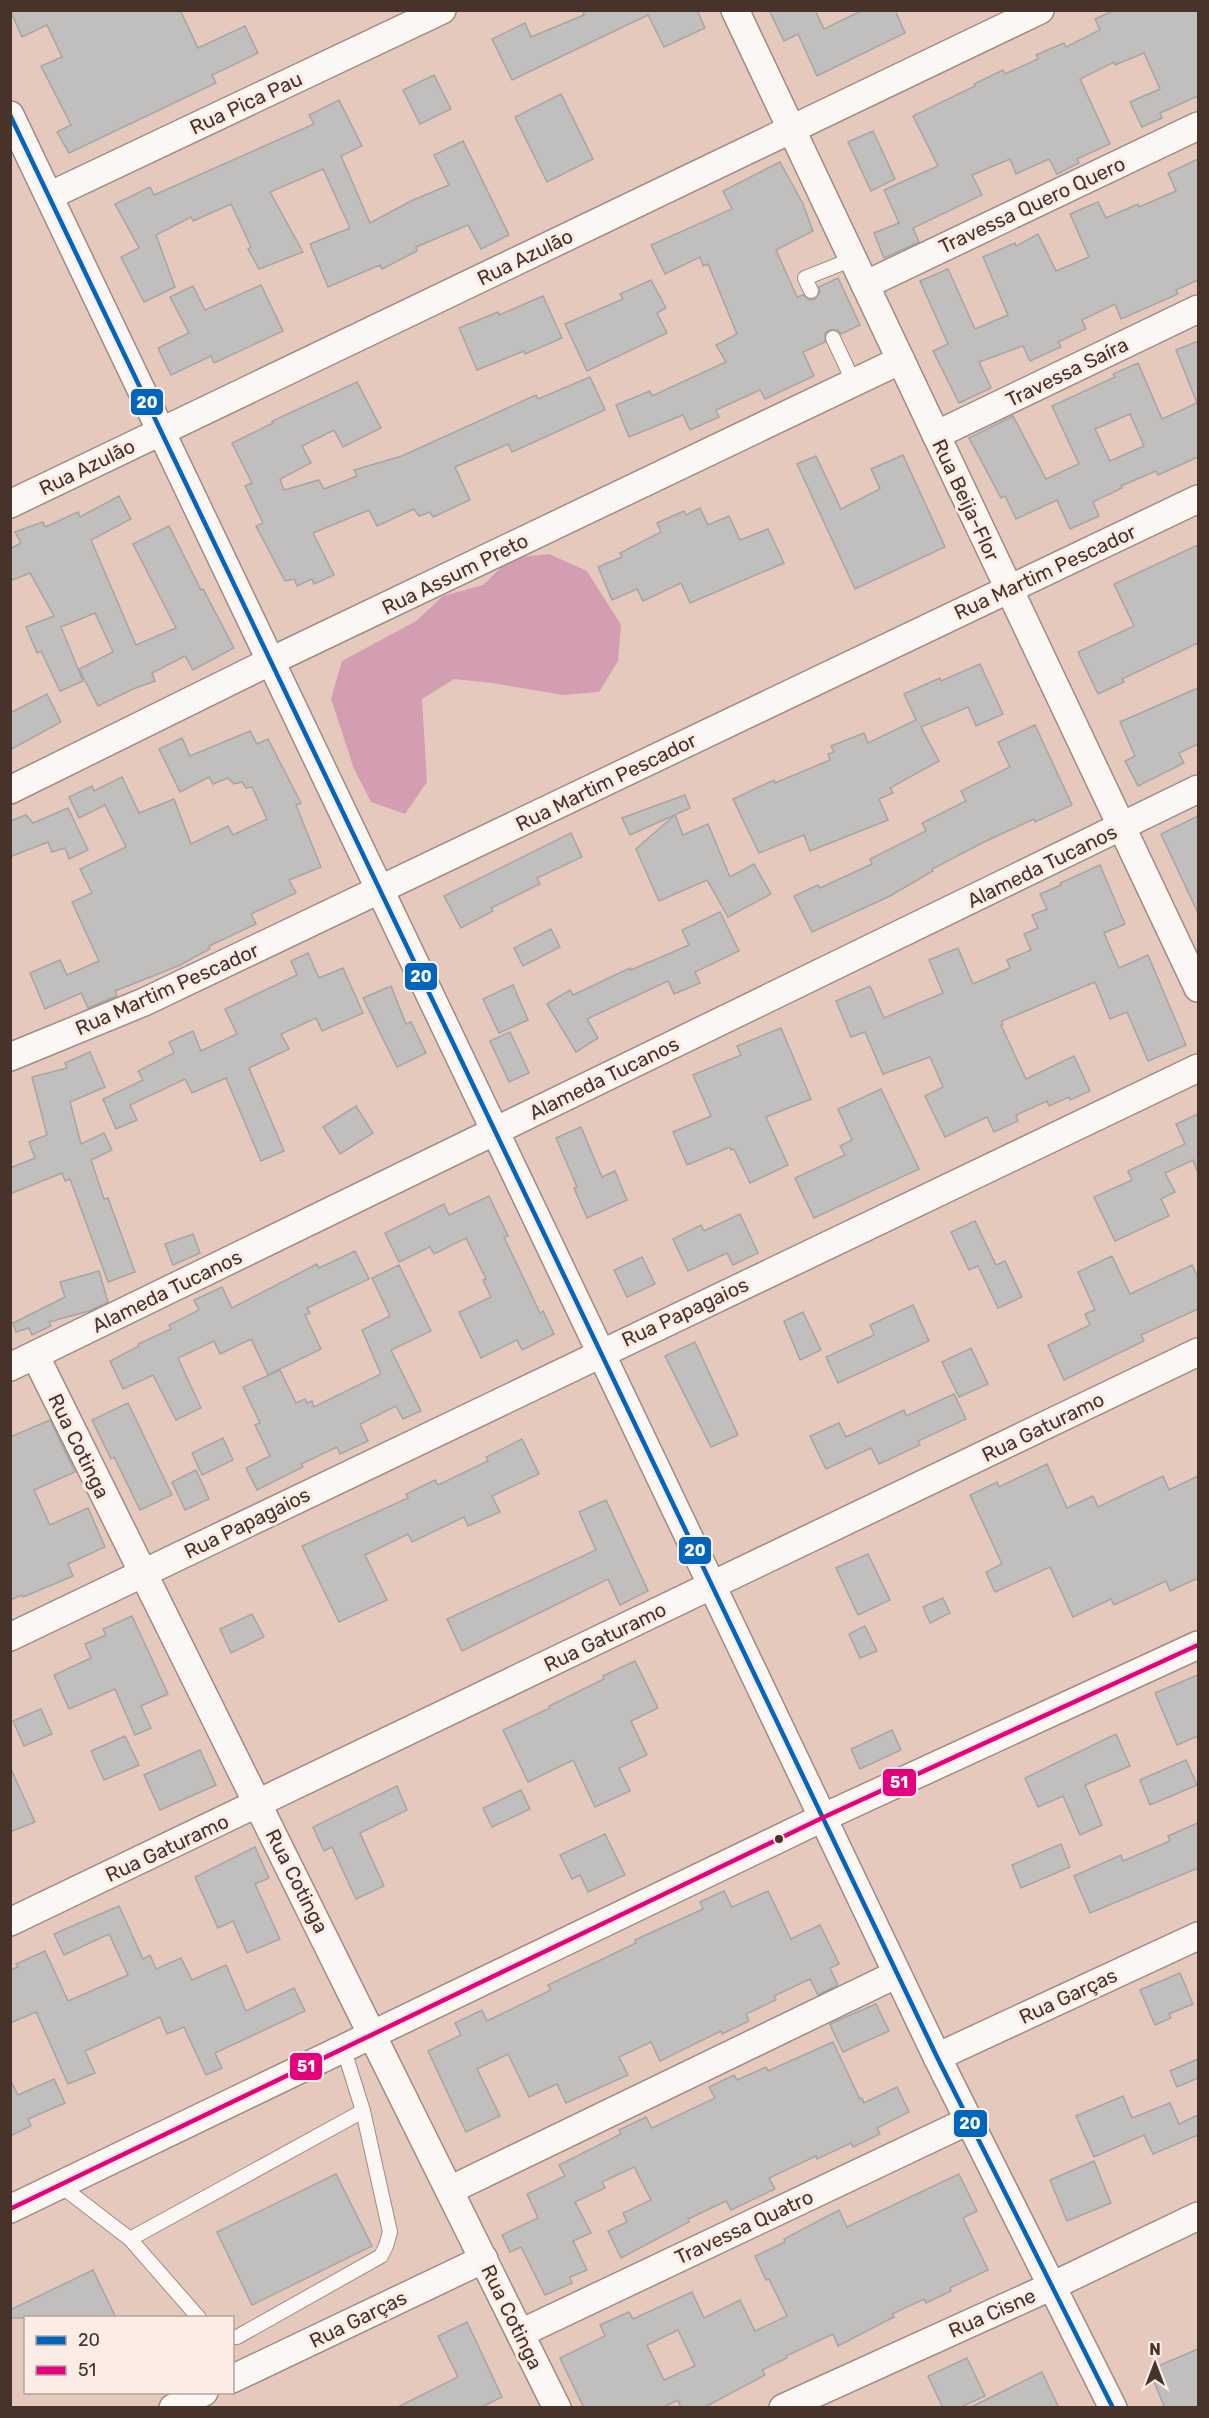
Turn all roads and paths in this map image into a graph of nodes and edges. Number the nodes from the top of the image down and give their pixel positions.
1 (442, 10) edge
2 (735, 10) edge
3 (1040, 10) edge
4 (10, 115) edge
5 (1198, 126) edge
6 (792, 129) junction
7 (49, 196) junction
8 (853, 259) junction
9 (865, 285) junction
10 (811, 291) dead end
11 (1198, 309) edge
12 (833, 338) dead end
13 (901, 360) junction
14 (854, 383) junction
15 (161, 431) junction
16 (936, 435) junction
17 (1198, 499) edge
18 (10, 504) edge
19 (1009, 590) junction
20 (271, 662) junction
21 (1198, 789) edge
22 (10, 790) edge
23 (1121, 827) junction
24 (380, 890) junction
25 (1198, 988) edge
26 (10, 1057) edge
27 (1198, 1068) edge
28 (495, 1131) junction
29 (1198, 1352) edge
30 (600, 1353) junction
31 (35, 1355) junction
32 (10, 1367) edge
33 (142, 1574) junction
34 (711, 1586) junction
35 (10, 1637) edge
36 (1198, 1645) edge
37 (258, 1804) junction
38 (822, 1818) junction
39 (10, 1922) edge
40 (1198, 1936) edge
41 (897, 1974) junction
42 (373, 2033) junction
43 (343, 2047) junction
44 (937, 2056) junction
45 (363, 2111) junction
46 (968, 2121) junction
47 (61, 2186) junction
48 (450, 2190) junction
49 (10, 2209) edge
50 (1198, 2216) edge
51 (130, 2239) junction
52 (484, 2259) junction
53 (1052, 2286) junction
54 (197, 2316) edge
55 (520, 2333) junction
56 (234, 2337) edge
57 (234, 2378) edge
58 (200, 2394) edge
59 (173, 2408) edge
60 (557, 2408) edge
61 (783, 2408) edge
62 (1113, 2408) edge

1 - 7 street, Rua Pica Pau
2 - 6 street, Rua Beija-Flor
3 - 6 street, Rua Azulão
4 - 7 street
5 - 9 street, Travessa Quero Quero
6 - 8 street, Rua Beija-Flor
6 - 15 street, Rua Azulão
7 - 15 street
8 - 9 street, Rua Beija-Flor
8 - 10 lane
9 - 13 street, Rua Beija-Flor
11 - 16 street, Travessa Saíra
12 - 14 lane
13 - 14 street, Rua Assum Preto
13 - 16 street, Rua Beija-Flor
14 - 20 street, Rua Assum Preto
15 - 18 street, Rua Azulão
15 - 20 street
16 - 19 street, Rua Beija-Flor
17 - 19 street, Rua Martim Pescador
19 - 23 street, Rua Beija-Flor
19 - 24 street, Rua Martim Pescador
20 - 22 street, Rua Assum Preto
20 - 24 street
21 - 23 street, Alameda Tucanos
23 - 25 street, Rua Beija-Flor
23 - 28 street, Alameda Tucanos
24 - 26 street, Rua Martim Pescador
24 - 28 street
27 - 30 street, Rua Papagaios
28 - 30 street
28 - 31 street, Alameda Tucanos
29 - 34 street, Rua Gaturamo
30 - 33 street, Rua Papagaios
30 - 34 street
31 - 32 street, Alameda Tucanos
31 - 33 street, Rua Cotinga
33 - 35 street, Rua Papagaios
33 - 37 street, Rua Cotinga
34 - 37 street, Rua Gaturamo
34 - 38 street
36 - 38 street
37 - 39 street, Rua Gaturamo
37 - 42 street, Rua Cotinga
38 - 41 street
38 - 42 street
40 - 44 street, Rua Garças
41 - 44 street
41 - 48 street
42 - 43 street
42 - 48 street, Rua Cotinga
43 - 45 lane
43 - 47 street
44 - 46 street
45 - 51 lane
45 - 56 lane
46 - 53 street
46 - 55 street, Travessa Quatro
47 - 49 street
47 - 51 lane
48 - 52 street, Rua Cotinga
50 - 53 street, Rua Cisne
51 - 54 lane
52 - 55 street, Rua Cotinga
52 - 57 street, Rua Garças
53 - 61 street, Rua Cisne
53 - 62 street
55 - 60 street, Rua Cotinga
58 - 59 street

